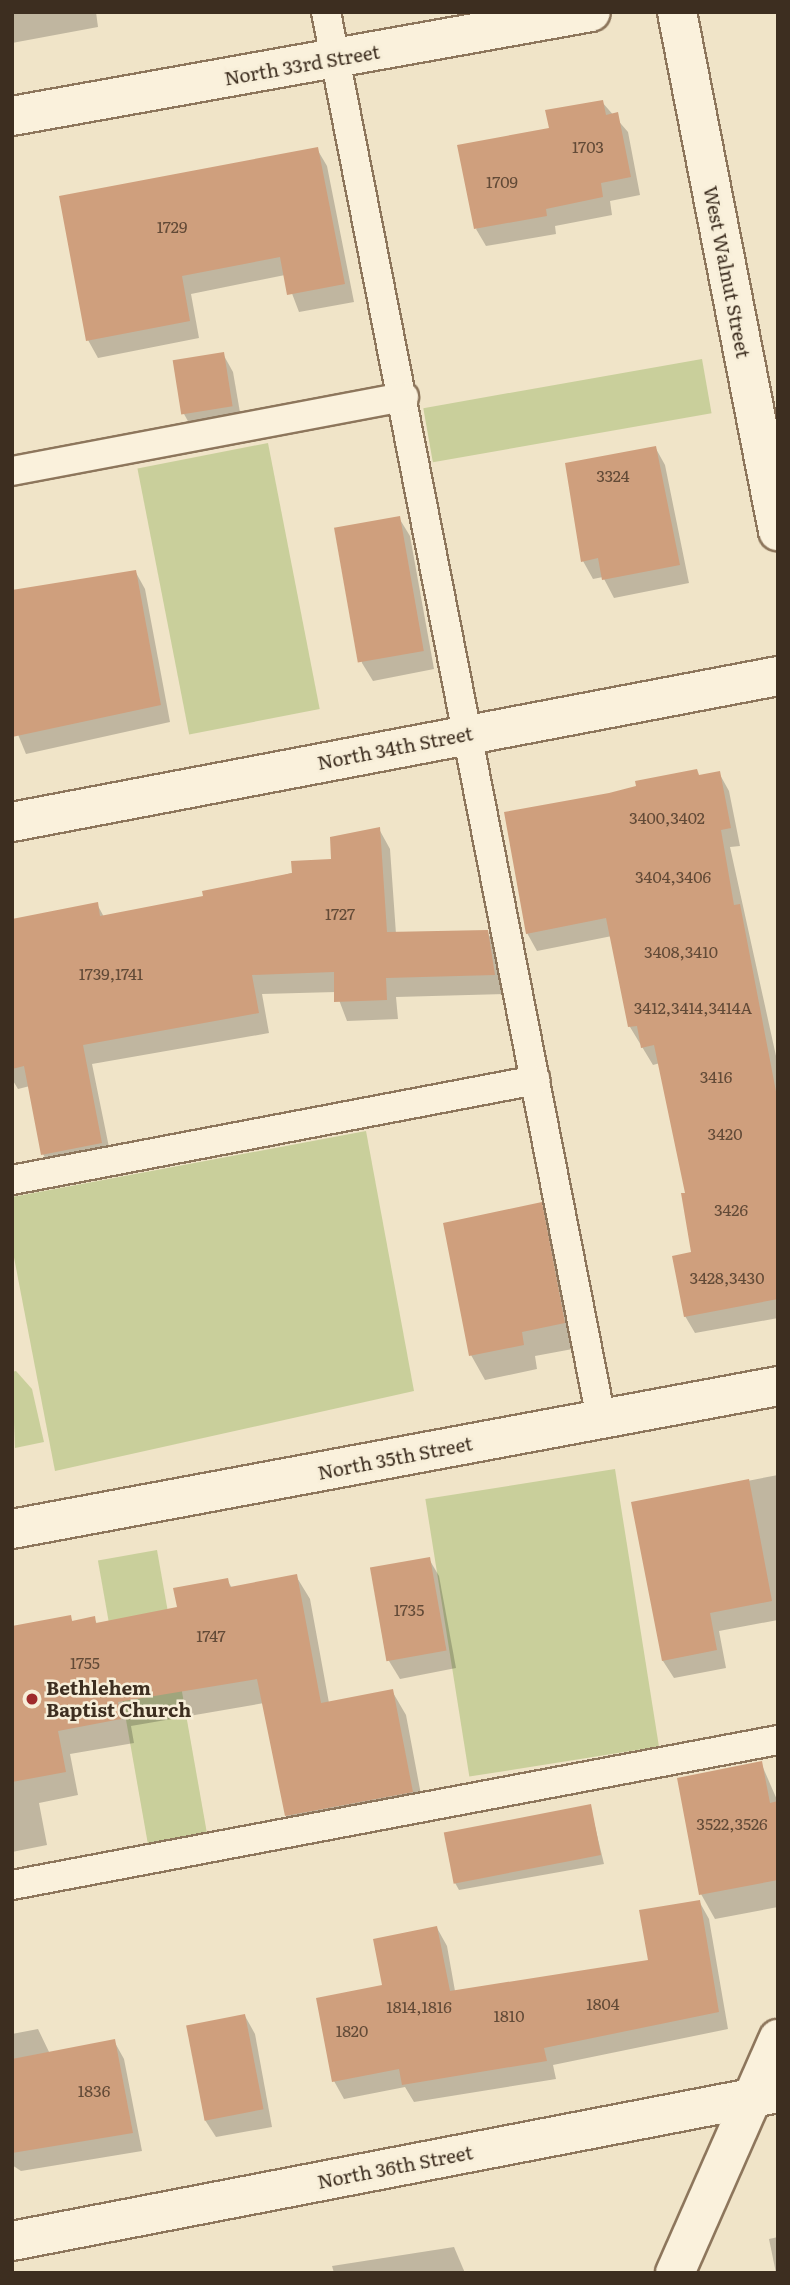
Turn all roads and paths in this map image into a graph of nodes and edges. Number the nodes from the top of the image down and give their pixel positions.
1 (326, 12) edge
2 (591, 12) edge
3 (677, 12) edge
4 (335, 59) junction
5 (12, 116) edge
6 (404, 397) junction
7 (12, 471) edge
8 (778, 531) edge
9 (778, 676) edge
10 (468, 734) junction
11 (12, 822) edge
12 (536, 1080) junction
13 (12, 1180) edge
14 (778, 1387) edge
15 (601, 1419) junction
16 (12, 1529) edge
17 (778, 1740) edge
18 (12, 1885) edge
19 (778, 2039) edge
20 (764, 2095) edge
21 (12, 2241) edge
22 (675, 2273) edge

1 - 4 lane
2 - 4 street, North 33rd Street
3 - 8 street, West Walnut Street
4 - 5 street, North 33rd Street
4 - 6 lane
6 - 7 lane
6 - 10 lane
9 - 10 street, North 34th Street
10 - 11 street, North 34th Street
10 - 12 lane
12 - 13 lane
12 - 15 lane
14 - 15 street, North 35th Street
15 - 16 street, North 35th Street
17 - 18 lane
19 - 20 street
20 - 21 street, North 36th Street
20 - 22 street

